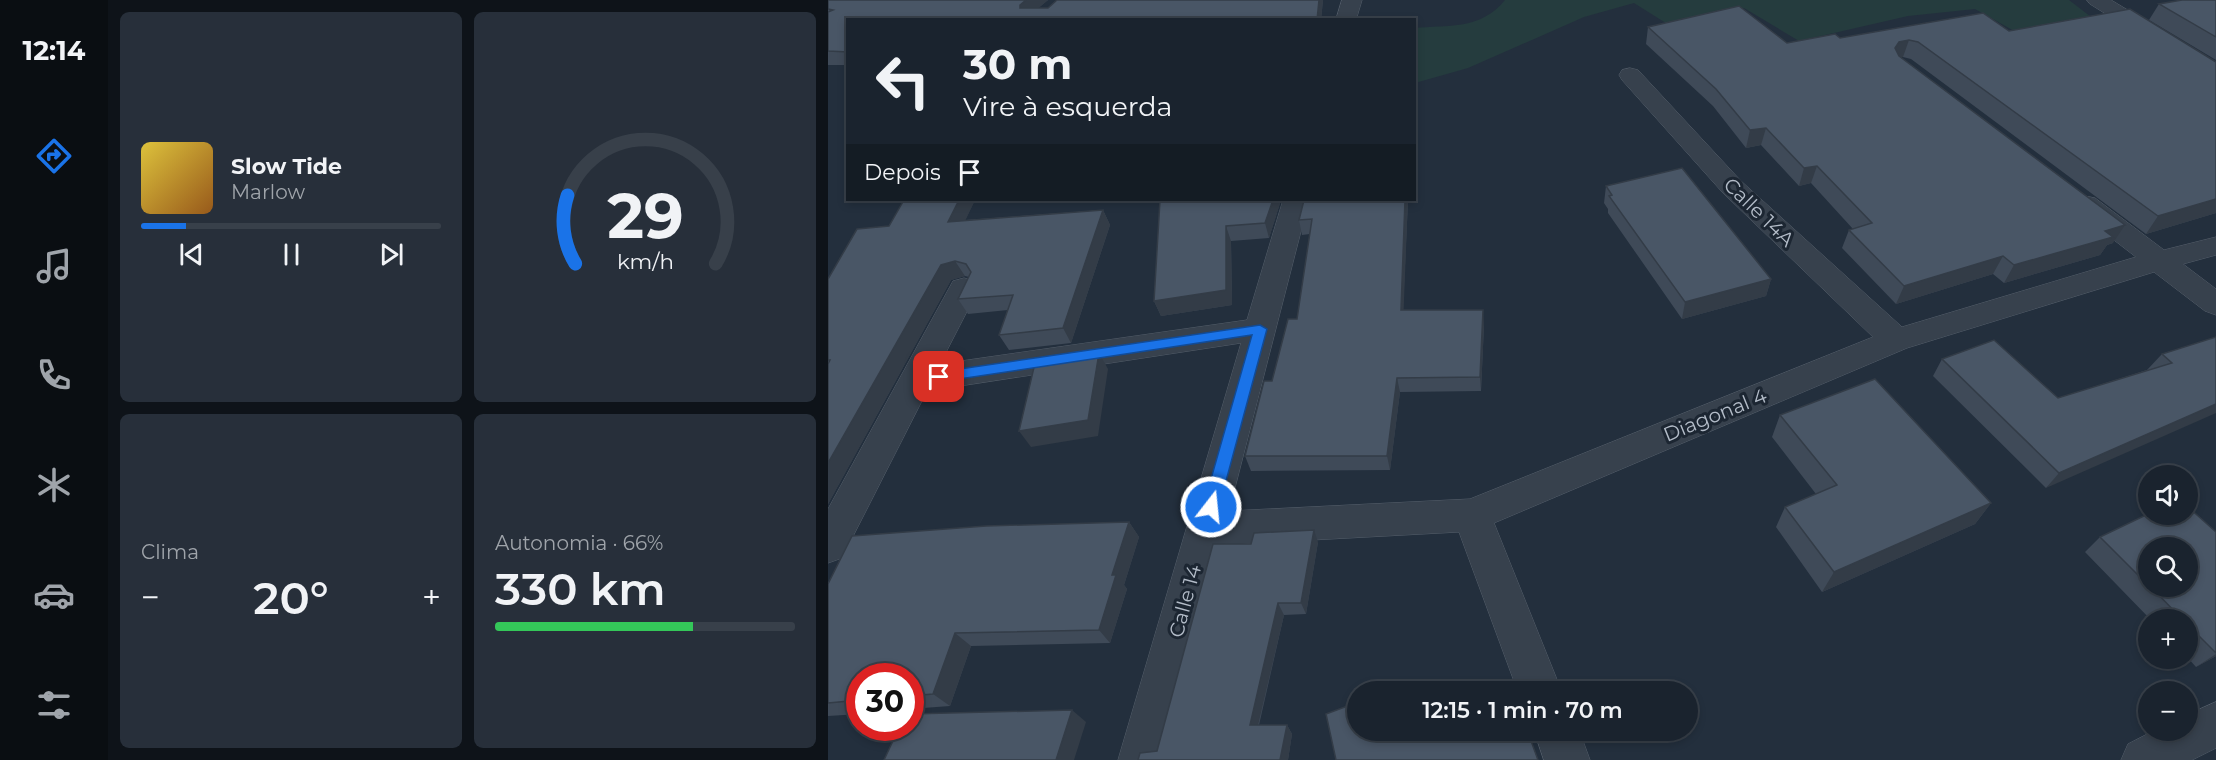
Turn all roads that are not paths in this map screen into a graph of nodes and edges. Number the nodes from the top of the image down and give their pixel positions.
1 (1352, 0) edge
2 (2097, 0) edge
3 (1347, 18) edge
4 (2216, 73) edge
5 (1630, 75) dead end
6 (2064, 188) edge
7 (1296, 201) edge
8 (2216, 246) edge
9 (2160, 260) junction
10 (964, 288) edge
11 (2216, 304) edge
12 (1260, 329) junction
13 (1896, 340) junction
14 (917, 380) junction
15 (1472, 515) junction
16 (1205, 529) junction
17 (828, 546) edge
18 (1536, 681) edge
19 (2216, 724) edge
20 (1560, 741) edge
21 (1141, 760) edge
22 (1567, 760) edge
23 (2144, 760) edge

1 - 3 street
2 - 4 street
5 - 13 street, Calle 14A
6 - 9 street
7 - 12 street, Calle 14
8 - 9 street, Diagonal 4
9 - 11 street
9 - 13 street, Diagonal 4
10 - 14 street
12 - 14 street
12 - 16 street, Calle 14
13 - 15 street, Diagonal 4
14 - 17 street
15 - 16 street, Diagonal 4
15 - 18 street
16 - 21 street, Calle 14
19 - 23 street
20 - 22 street

